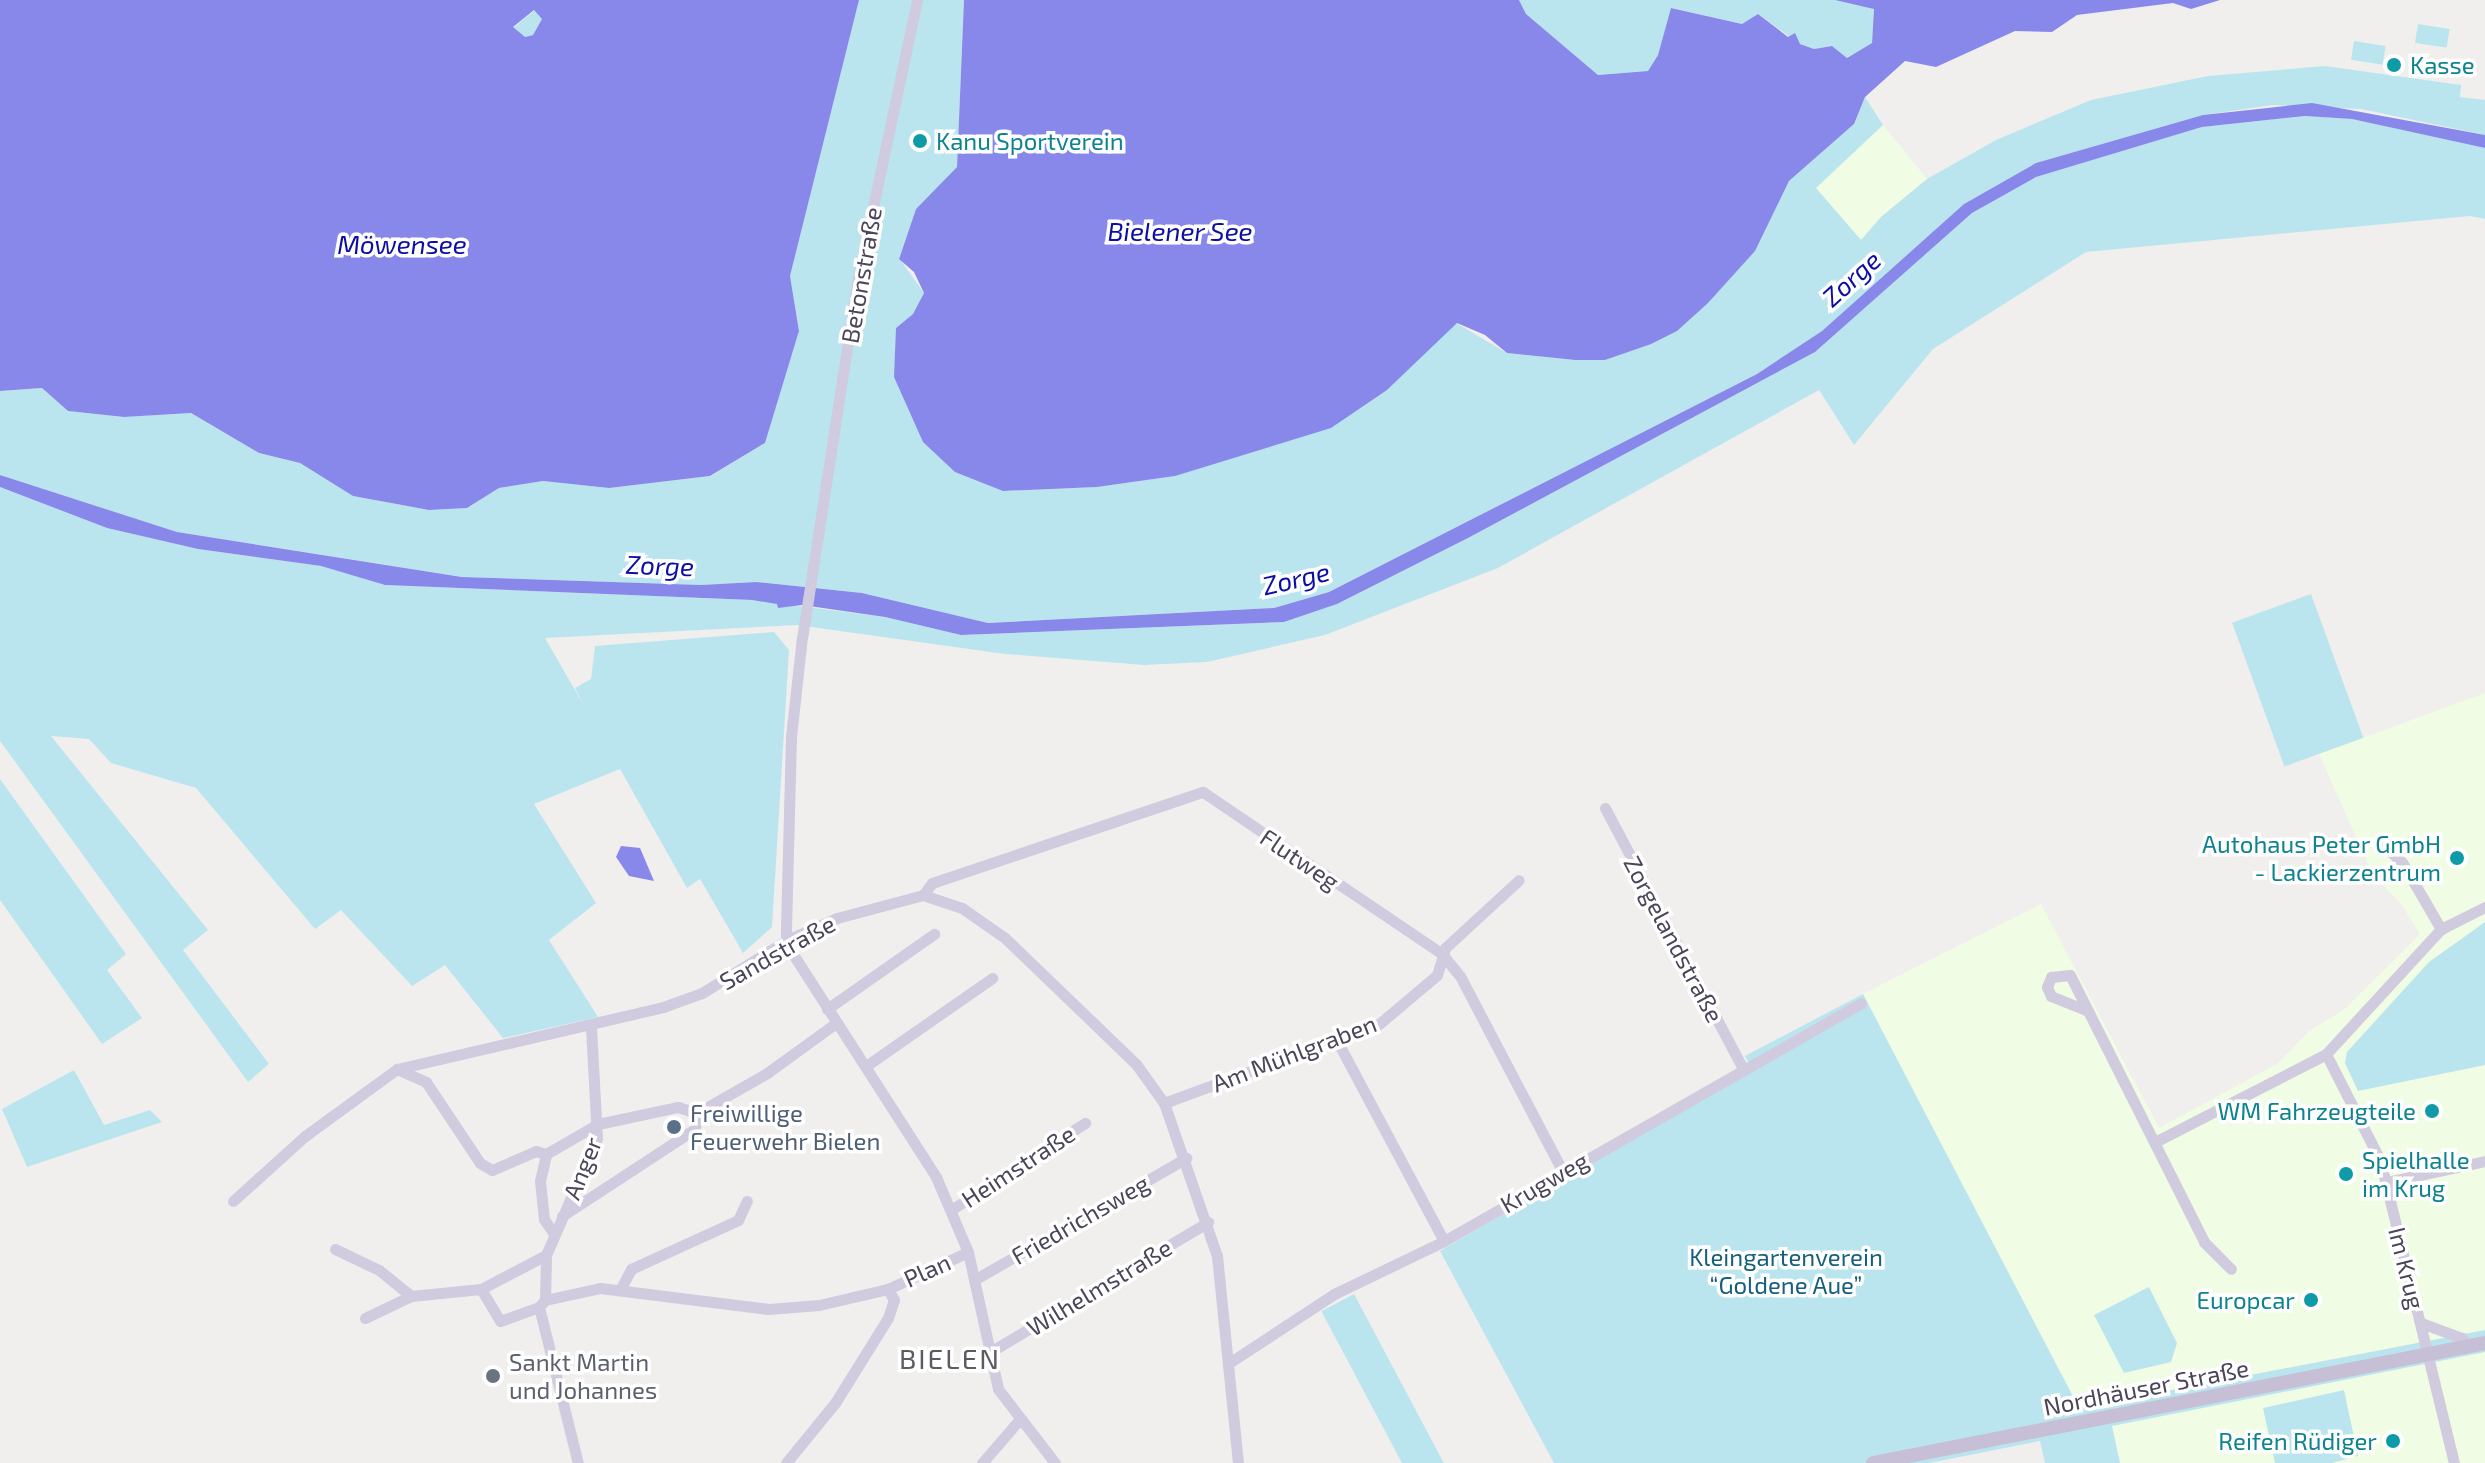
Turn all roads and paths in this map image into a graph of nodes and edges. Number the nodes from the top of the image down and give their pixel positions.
1 (917, 0) edge
2 (1605, 808) dead end
3 (2383, 845) dead end
4 (1519, 880) dead end
5 (923, 895) junction
6 (2485, 907) edge
7 (2441, 929) junction
8 (934, 934) dead end
9 (787, 940) junction
10 (1442, 954) junction
11 (992, 978) dead end
12 (1861, 1003) dead end
13 (827, 1009) junction
14 (2088, 1011) dead end
15 (836, 1023) junction
16 (591, 1026) junction
17 (1335, 1037) junction
18 (2326, 1054) junction
19 (866, 1066) junction
20 (397, 1069) junction
21 (1743, 1069) junction
22 (1164, 1103) junction
23 (697, 1113) junction
24 (1085, 1123) dead end
25 (598, 1124) junction
26 (2155, 1142) junction
27 (546, 1154) junction
28 (1186, 1158) junction
29 (2485, 1161) edge
30 (1563, 1172) junction
31 (2387, 1182) junction
32 (233, 1201) dead end
33 (747, 1201) dead end
34 (951, 1210) junction
35 (562, 1216) junction
36 (1208, 1222) junction
37 (554, 1234) junction
38 (1444, 1241) junction
39 (335, 1249) dead end
40 (968, 1252) junction
41 (546, 1255) junction
42 (2231, 1269) dead end
43 (974, 1280) junction
44 (621, 1288) junction
45 (481, 1289) junction
46 (888, 1289) junction
47 (411, 1296) junction
48 (542, 1303) junction
49 (365, 1318) dead end
50 (2421, 1323) junction
51 (2485, 1343) edge
52 (2468, 1346) junction
53 (990, 1352) junction
54 (2428, 1354) junction
55 (1229, 1363) junction
56 (1020, 1419) junction
57 (578, 1463) edge
58 (786, 1463) edge
59 (982, 1463) edge
60 (1055, 1463) edge
61 (1238, 1463) edge
62 (1873, 1463) edge
63 (2454, 1463) edge

1 - 9 street, Betonstraße
2 - 21 street, Zorgelandstraße
3 - 7 street
4 - 10 street, Am Mühlgraben
5 - 9 street, Sandstraße
5 - 10 street, Flutweg
5 - 22 street
6 - 7 street
7 - 18 street
8 - 13 street
9 - 13 street
9 - 16 street, Sandstraße
10 - 17 street, Am Mühlgraben
10 - 30 street, Flutweg
11 - 19 street
12 - 21 street, Krugweg
13 - 15 street
14 - 26 street
15 - 19 street
15 - 23 street, Anger
16 - 20 street, Sandstraße
16 - 25 street
17 - 22 street, Am Mühlgraben
17 - 38 street
18 - 26 street
18 - 31 street, Im Krug
19 - 34 street
20 - 27 street
20 - 32 street, Sandstraße
21 - 30 street, Krugweg
22 - 28 street
23 - 25 street, Anger
23 - 35 street, Anger
24 - 34 street, Heimstraße
25 - 27 street
25 - 35 street, Anger
26 - 42 street
27 - 37 street
28 - 36 street
28 - 43 street, Friedrichsweg
29 - 31 street
30 - 38 street, Krugweg
31 - 50 street, Im Krug
33 - 44 street
34 - 40 street
35 - 37 street, Anger
36 - 53 street, Wilhelmstraße
36 - 55 street
37 - 41 street, Anger
38 - 55 street, Krugweg
39 - 47 street
40 - 43 street
40 - 46 street, Plan
41 - 45 street
41 - 48 street, Anger
43 - 53 street
44 - 46 street, Plan
44 - 48 street
45 - 47 street
45 - 48 street
46 - 58 street
47 - 49 street
48 - 57 street, Anger
50 - 52 street
50 - 54 street, Im Krug
51 - 52 main road, Nordhäuser Straße
52 - 54 main road, Nordhäuser Straße
53 - 56 street
54 - 62 main road, Nordhäuser Straße
54 - 63 street
55 - 61 street
56 - 59 street
56 - 60 street

